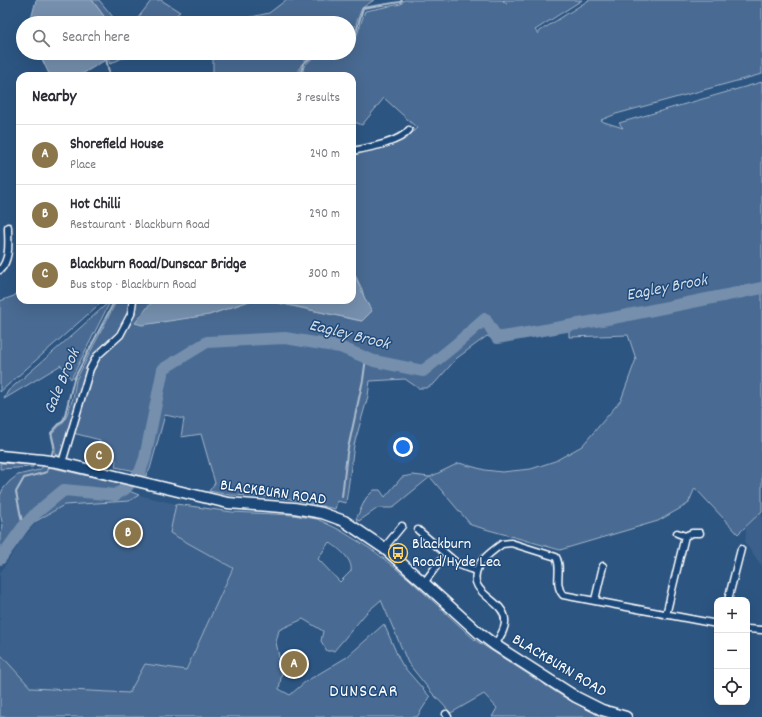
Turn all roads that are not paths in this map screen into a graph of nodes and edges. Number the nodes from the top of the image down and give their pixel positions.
1 (409, 130) dead end
2 (356, 150) edge
3 (8, 227) dead end
4 (0, 270) edge
5 (133, 304) edge
6 (0, 456) edge
7 (60, 463) junction
8 (402, 526) dead end
9 (418, 530) dead end
10 (677, 533) dead end
11 (700, 533) dead end
12 (685, 536) junction
13 (384, 548) junction
14 (741, 549) dead end
15 (739, 556) junction
16 (746, 558) dead end
17 (440, 561) dead end
18 (601, 568) dead end
19 (476, 571) junction
20 (424, 582) junction
21 (729, 597) edge
22 (595, 600) junction
23 (666, 615) junction
24 (714, 623) edge
25 (750, 629) edge
26 (762, 630) edge
27 (495, 645) junction
28 (626, 717) edge

1 - 2 street
3 - 4 street
5 - 7 street
6 - 7 highway, BLACKBURN ROAD
7 - 13 highway, BLACKBURN ROAD
8 - 13 street
9 - 19 street
10 - 12 street
11 - 12 street
12 - 23 street
13 - 20 highway, BLACKBURN ROAD
14 - 15 street
15 - 16 street
15 - 21 street
17 - 20 street
18 - 22 street
19 - 22 street
19 - 27 street
20 - 27 highway, BLACKBURN ROAD
22 - 23 street
23 - 24 street
25 - 26 street
27 - 28 highway, BLACKBURN ROAD

